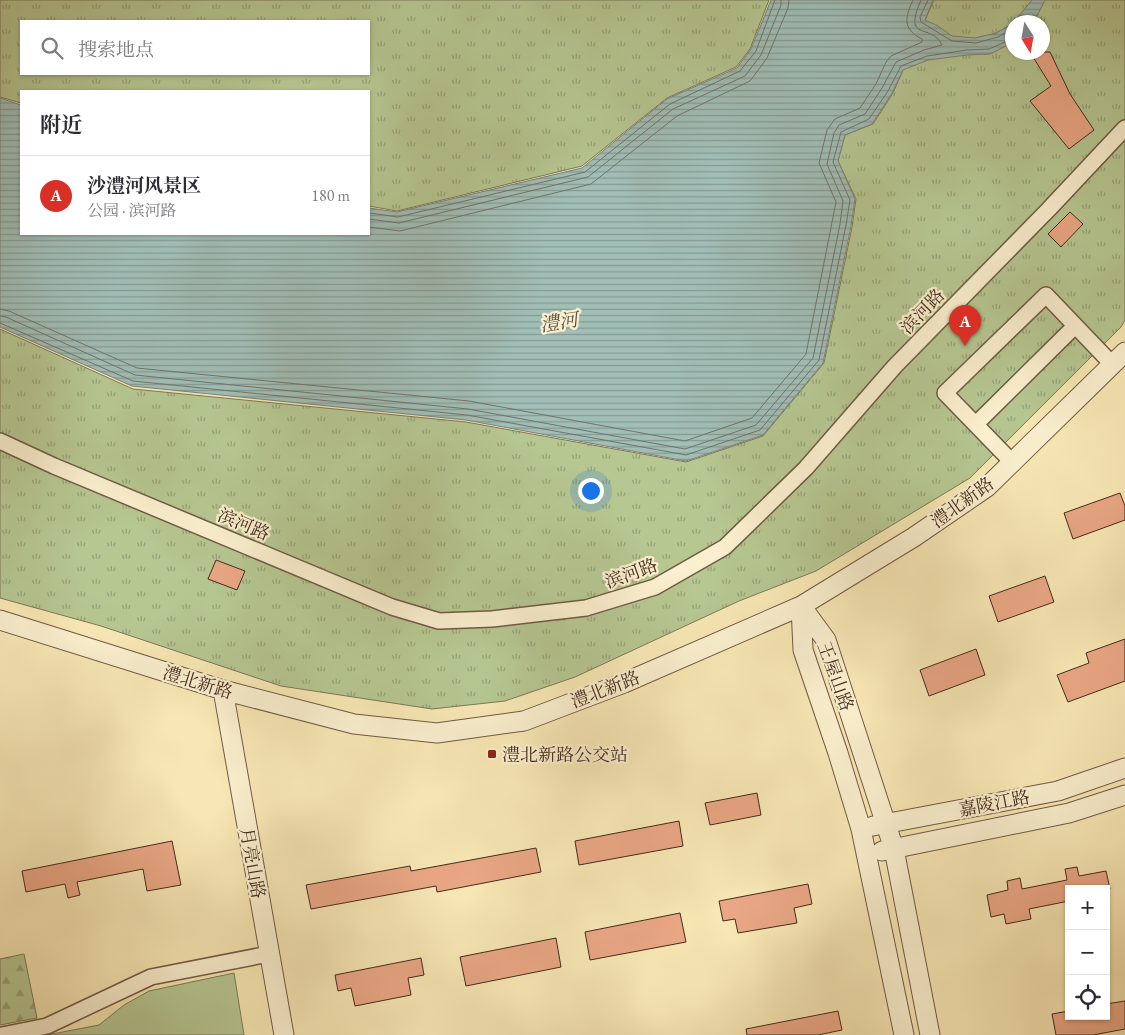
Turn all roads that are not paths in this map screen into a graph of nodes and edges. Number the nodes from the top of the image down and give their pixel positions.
1 (1125, 128) edge
2 (1076, 326) junction
3 (1119, 358) edge
4 (976, 424) junction
5 (0, 441) edge
6 (1012, 462) junction
7 (801, 606) junction
8 (0, 620) edge
9 (223, 690) junction
10 (1125, 768) edge
11 (1125, 795) edge
12 (886, 824) junction
13 (861, 829) junction
14 (894, 849) junction
15 (866, 854) junction
16 (269, 954) junction
17 (2, 1035) edge
18 (284, 1035) edge
19 (904, 1035) edge
20 (930, 1035) edge

1 - 5 street, 滨河路
2 - 3 street
2 - 4 street
2 - 4 street
3 - 6 street, 澧北新路
4 - 6 street
6 - 7 street, 澧北新路
7 - 9 street, 澧北新路
7 - 12 street, 王屋山路
7 - 13 street, 王屋山路
8 - 9 street, 澧北新路
9 - 16 street, 月亮山路
10 - 12 street, 嘉陵江路
11 - 14 street, 嘉陵江路
12 - 13 street, 嘉陵江路
12 - 14 street, 王屋山路
13 - 15 street, 王屋山路
14 - 15 street, 嘉陵江路
14 - 20 street, 王屋山路
15 - 19 street, 王屋山路
16 - 17 street
16 - 18 street, 月亮山路

